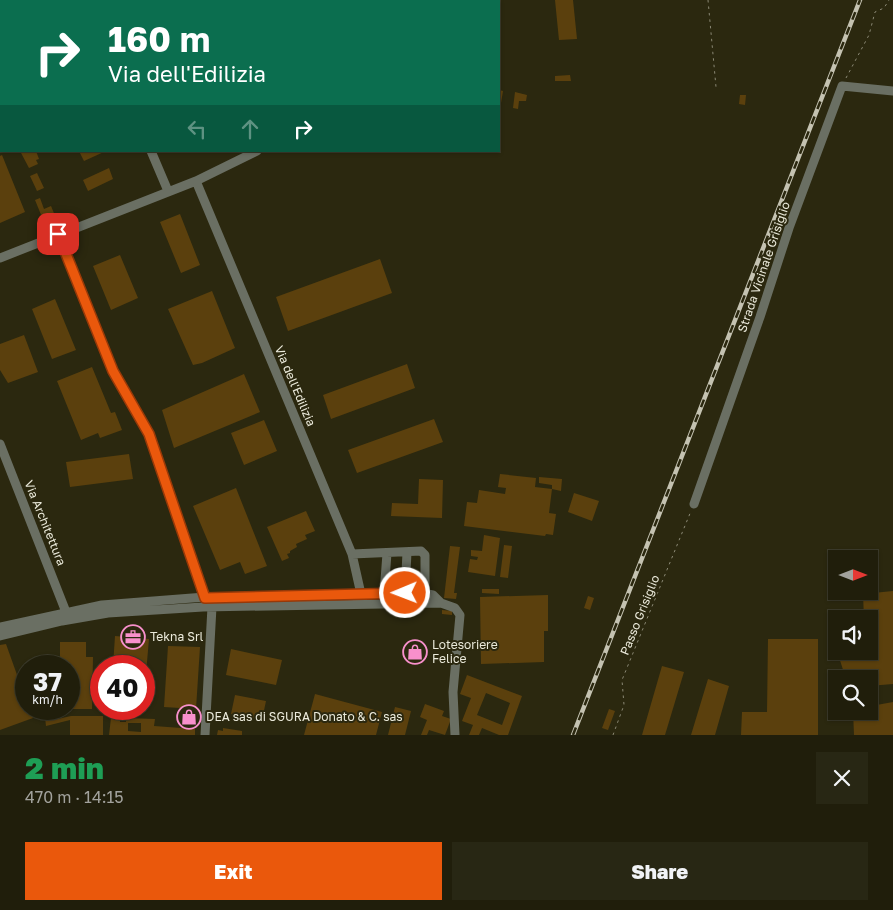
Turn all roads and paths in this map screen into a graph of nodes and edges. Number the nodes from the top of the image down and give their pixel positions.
1 (708, 0) edge
2 (889, 0) edge
3 (842, 86) junction
4 (716, 87) dead end
5 (893, 91) edge
6 (151, 152) edge
7 (255, 152) edge
8 (196, 180) junction
9 (168, 191) junction
10 (58, 234) junction
11 (0, 258) edge
12 (0, 444) edge
13 (694, 504) joint
14 (407, 552) junction
15 (387, 553) junction
16 (352, 554) junction
17 (405, 593) junction
18 (384, 594) junction
19 (425, 594) junction
20 (205, 598) junction
21 (362, 599) junction
22 (441, 603) junction
23 (212, 607) junction
24 (66, 612) junction
25 (0, 627) edge
26 (0, 636) edge
27 (205, 735) edge
28 (455, 735) edge
29 (613, 735) edge

1 - 4 path
2 - 3 path
3 - 5 street
3 - 13 street, Strada Vicinale Grisiglio
6 - 9 street
7 - 8 street
8 - 9 street
8 - 16 street, Via dell'Edilizia
9 - 10 street
10 - 11 street
10 - 20 street
12 - 24 street, Via Architettura
13 - 29 path, Passo Grisiglio
14 - 15 street
14 - 17 street
14 - 19 street
15 - 16 street
15 - 18 street
16 - 21 street, Via dell'Edilizia
17 - 18 street
17 - 19 street
18 - 21 street
19 - 22 street
20 - 21 street
20 - 24 street
21 - 22 street
21 - 23 street
22 - 28 street
23 - 26 street
23 - 27 street
24 - 25 street

